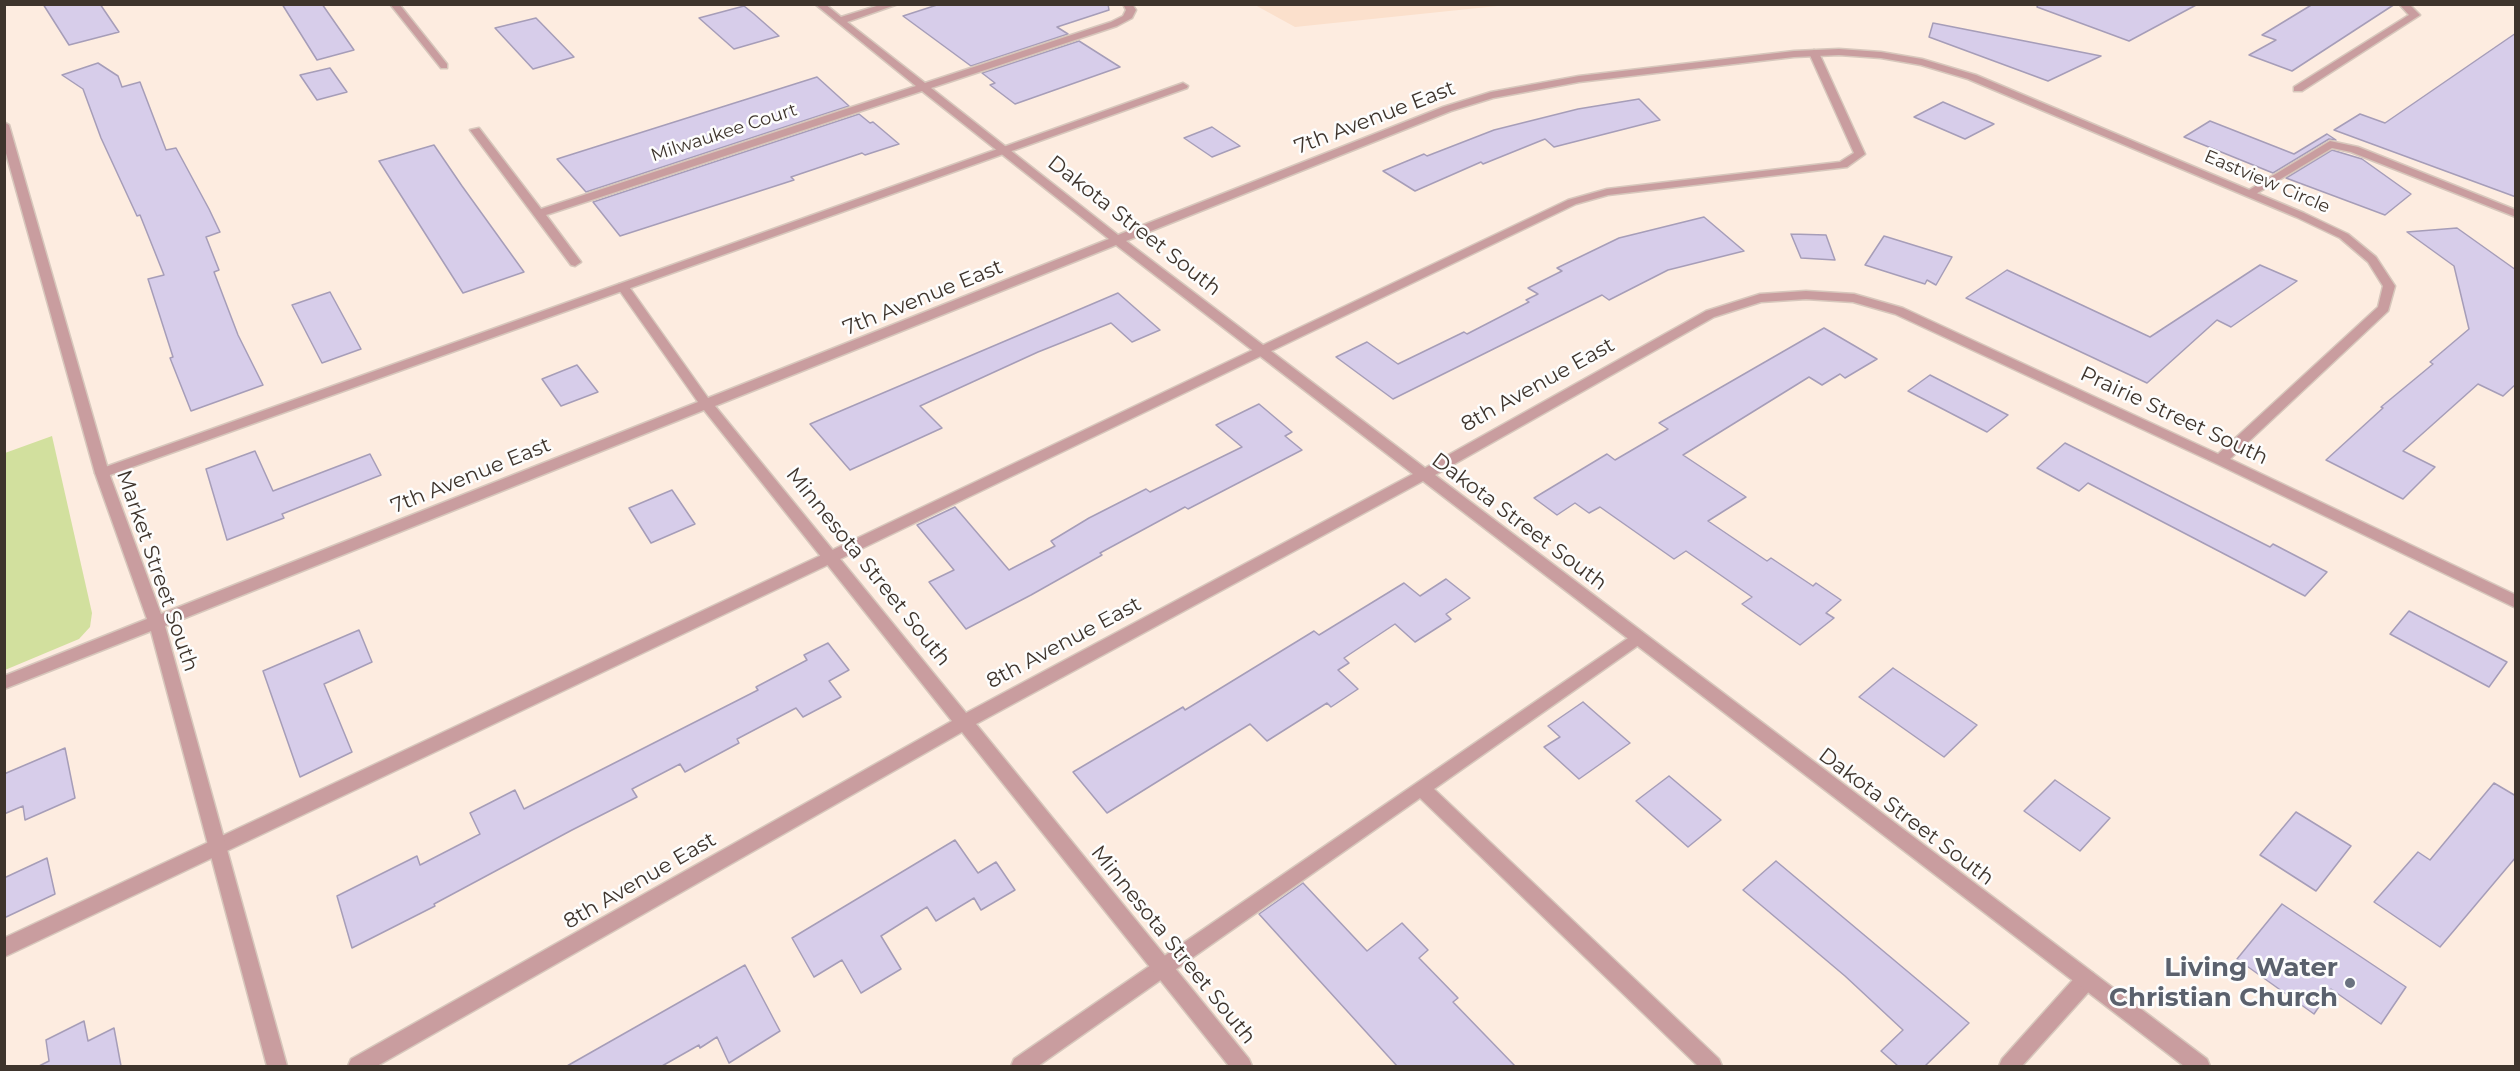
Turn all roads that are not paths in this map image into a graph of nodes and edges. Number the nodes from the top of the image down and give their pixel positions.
1 (394, 4) edge
2 (819, 4) edge
3 (894, 4) edge
4 (1127, 4) edge
5 (2403, 4) edge
6 (839, 21) junction
7 (1814, 53) junction
8 (1881, 55) joint
9 (444, 66) dead end
10 (1183, 86) dead end
11 (920, 87) junction
12 (2298, 89) dead end
13 (4, 125) edge
14 (475, 130) dead end
15 (1003, 151) junction
16 (10, 167) edge
17 (2250, 193) junction
18 (538, 214) junction
19 (2516, 214) edge
20 (1118, 242) junction
21 (575, 262) dead end
22 (623, 287) junction
23 (1806, 295) joint
24 (1260, 350) junction
25 (706, 404) junction
26 (2220, 460) junction
27 (102, 473) junction
28 (1423, 476) junction
29 (831, 557) junction
30 (2516, 602) edge
31 (156, 621) junction
32 (1637, 638) junction
33 (4, 683) edge
34 (965, 722) junction
35 (1420, 788) junction
36 (217, 847) junction
37 (4, 948) edge
38 (1162, 968) junction
39 (2086, 980) junction
40 (278, 1066) edge
41 (357, 1066) edge
42 (1021, 1066) edge
43 (1242, 1066) edge
44 (1712, 1066) edge
45 (2008, 1066) edge
46 (2200, 1066) edge

1 - 9 street
2 - 6 street, Dakota Street South
3 - 6 street
4 - 11 street, Milwaukee Court
5 - 12 street
6 - 11 street, Dakota Street South
7 - 8 street, 7th Avenue East
7 - 20 street, 7th Avenue East
7 - 24 street
8 - 17 street, Eastview Circle
10 - 15 street
11 - 15 street, Dakota Street South
11 - 18 street, Milwaukee Court
13 - 16 street, Market Street South
14 - 18 street
15 - 20 street, Dakota Street South
15 - 22 street
16 - 27 street, Market Street South
17 - 19 street
17 - 26 street, Eastview Circle
18 - 21 street
20 - 24 street, Dakota Street South
20 - 25 street, 7th Avenue East
22 - 25 street, Minnesota Street South
22 - 27 street
23 - 26 street, Prairie Street South
23 - 28 street, 8th Avenue East
24 - 28 street, Dakota Street South
24 - 29 street
25 - 29 street, Minnesota Street South
25 - 31 street, 7th Avenue East
26 - 30 street, Prairie Street South
27 - 31 street, Market Street South
28 - 32 street, Dakota Street South
28 - 34 street, 8th Avenue East
29 - 34 street, Minnesota Street South
29 - 36 street
31 - 33 street, 7th Avenue East
31 - 36 street, Market Street South
32 - 35 street
32 - 39 street, Dakota Street South
34 - 38 street, Minnesota Street South
34 - 41 street, 8th Avenue East
35 - 38 street
35 - 44 street
36 - 37 street
36 - 40 street, Market Street South
38 - 42 street
38 - 43 street, Minnesota Street South
39 - 45 street
39 - 46 street, Dakota Street South

